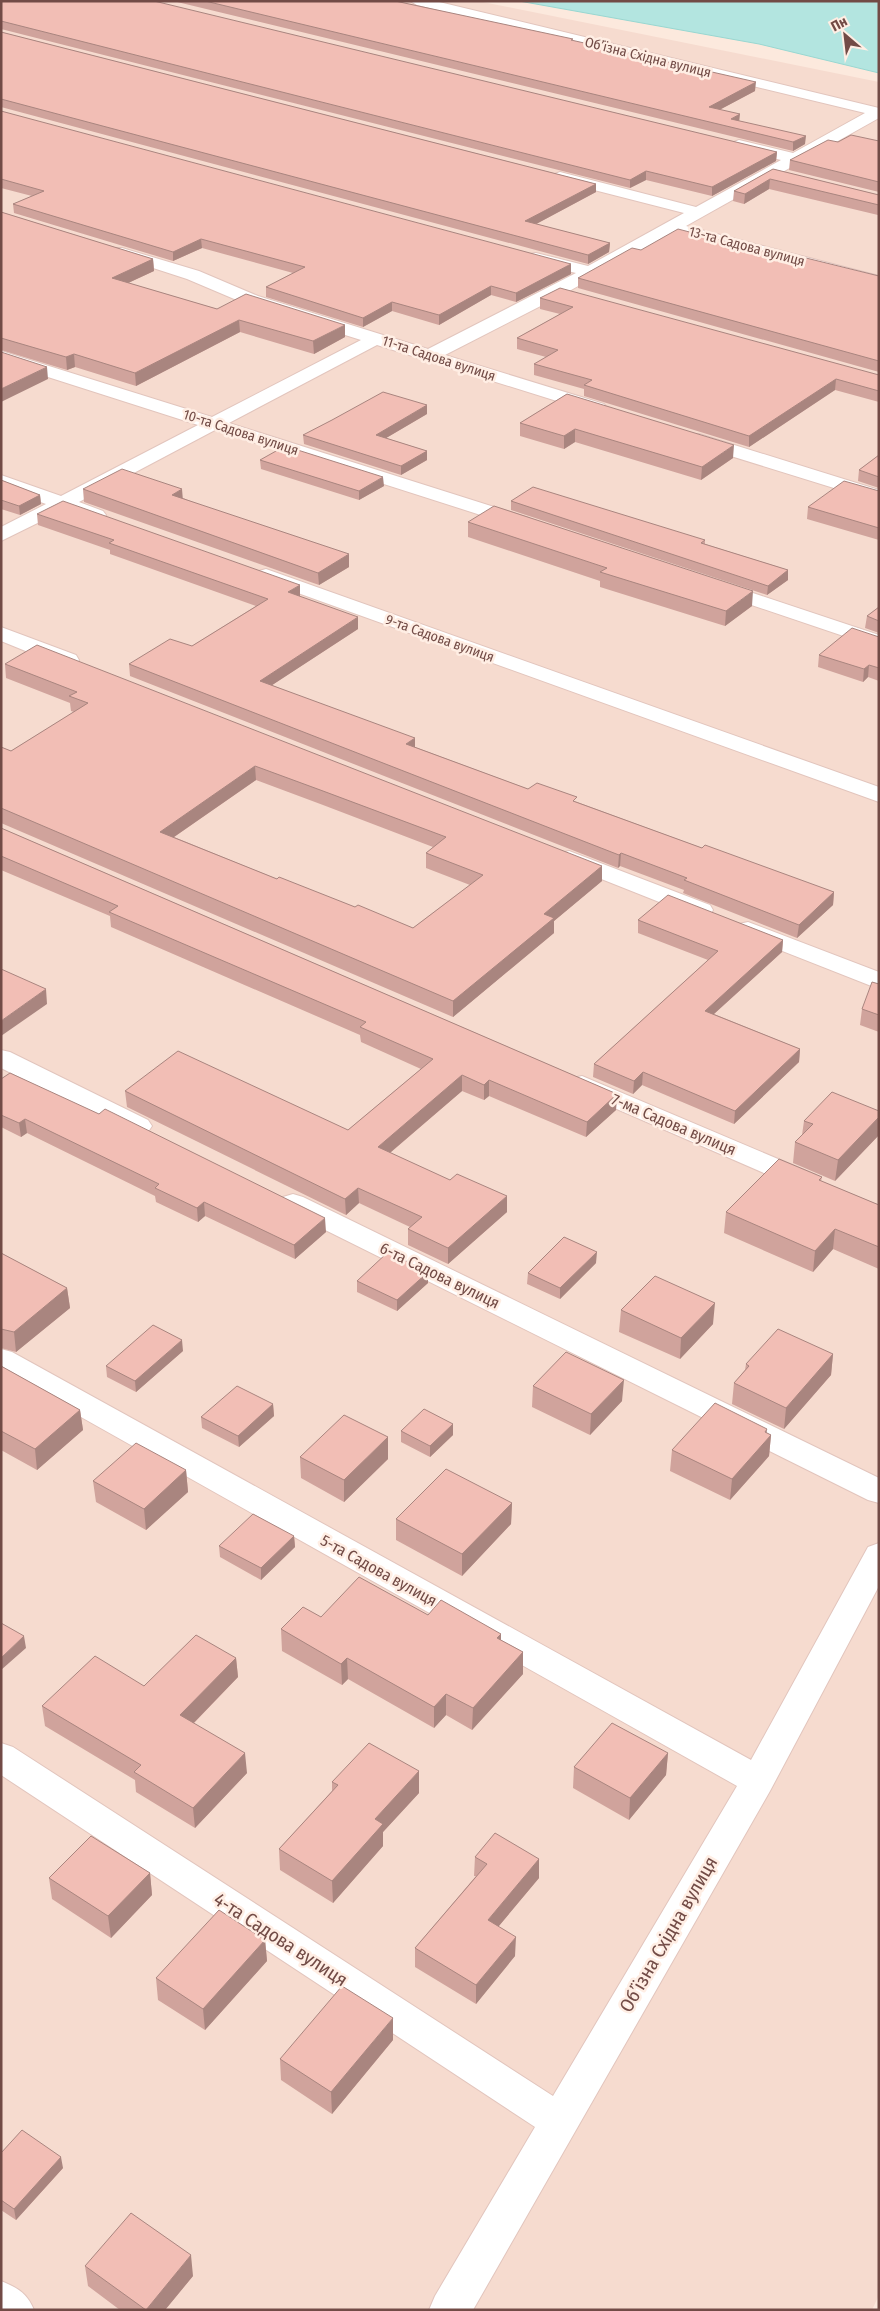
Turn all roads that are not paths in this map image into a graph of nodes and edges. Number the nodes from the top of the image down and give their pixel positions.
1 (417, 1) edge
2 (879, 112) edge
3 (726, 142) edge
4 (794, 158) junction
5 (771, 172) junction
6 (546, 173) edge
7 (789, 176) edge
8 (699, 212) junction
9 (672, 227) junction
10 (102, 246) edge
11 (519, 253) edge
12 (590, 272) junction
13 (879, 281) edge
14 (558, 290) junction
15 (577, 296) edge
16 (377, 338) junction
17 (432, 355) junction
18 (1, 356) edge
19 (619, 415) edge
20 (213, 423) junction
21 (684, 436) edge
22 (1, 481) edge
23 (879, 496) edge
24 (64, 503) junction
25 (111, 520) edge
26 (536, 526) edge
27 (1, 535) edge
28 (251, 570) edge
29 (704, 582) edge
30 (1, 633) edge
31 (879, 642) edge
32 (84, 666) edge
33 (879, 795) edge
34 (546, 849) edge
35 (879, 981) edge
36 (1, 1058) edge
37 (559, 1074) edge
38 (162, 1138) edge
39 (824, 1189) edge
40 (270, 1191) edge
41 (1, 1358) edge
42 (879, 1492) edge
43 (879, 1555) edge
44 (1, 1757) edge
45 (758, 1781) junction
46 (560, 2122) junction
47 (1, 2301) edge
48 (13, 2310) edge
49 (450, 2310) edge

1 - 2 street, Обʼїзна Східна вулиця
2 - 4 street
3 - 4 street
4 - 5 street
5 - 7 street
5 - 8 street
6 - 8 street, 13-та Садова вулиця
8 - 9 street
9 - 12 street
9 - 13 street, 13-та Садова вулиця
10 - 16 street, 11-та Садова вулиця
11 - 12 street
12 - 14 street
14 - 15 street
14 - 17 street
16 - 17 street, 11-та Садова вулиця
16 - 20 street
17 - 19 street, 11-та Садова вулиця
18 - 20 street, 10-та Садова вулиця
20 - 24 street
20 - 26 street, 10-та Садова вулиця
21 - 23 street
22 - 24 street
24 - 25 street
24 - 27 street
28 - 33 street, 9-та Садова вулиця
29 - 31 street
30 - 32 street
34 - 35 street
36 - 38 street
37 - 39 street, 7-ма Садова вулиця
40 - 42 street, 6-та Садова вулиця
41 - 45 street, 5-та Садова вулиця
43 - 45 street, Обʼїзна Східна вулиця
44 - 46 street, 4-та Садова вулиця
45 - 46 street, Обʼїзна Східна вулиця
46 - 49 street, Обʼїзна Східна вулиця
47 - 48 street

